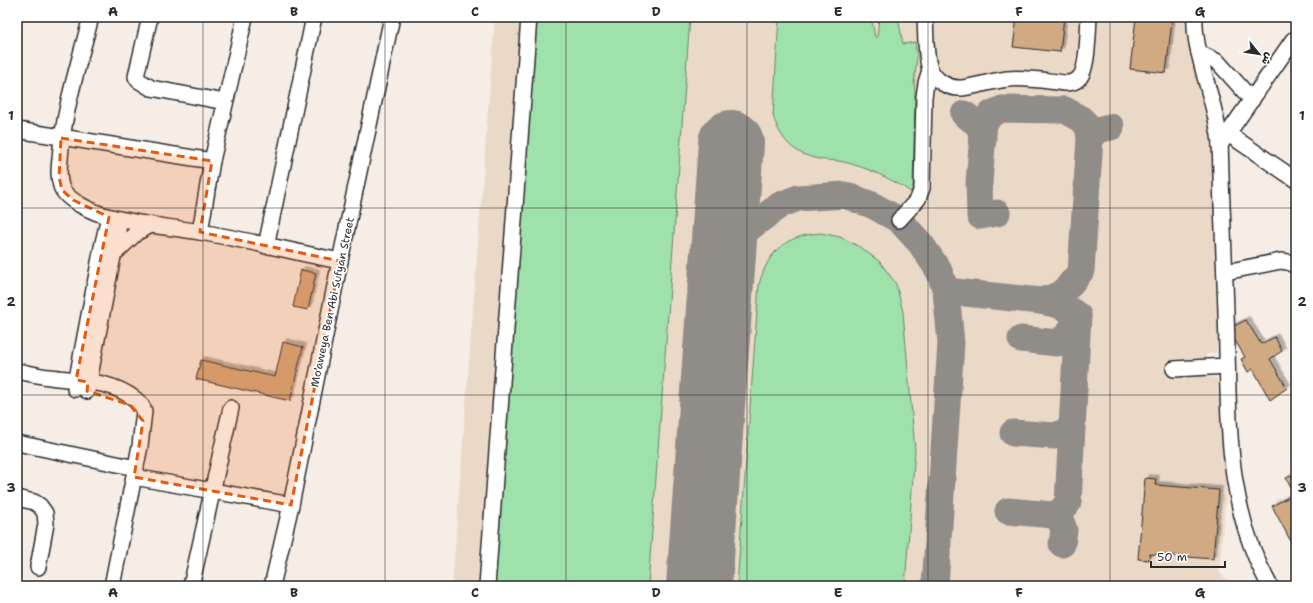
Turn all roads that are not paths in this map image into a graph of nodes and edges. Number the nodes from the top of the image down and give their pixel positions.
1 (91, 17) edge
2 (150, 17) edge
3 (245, 17) edge
4 (314, 17) edge
5 (392, 17) edge
6 (529, 17) edge
7 (925, 17) edge
8 (1089, 17) edge
9 (1195, 17) edge
10 (1293, 40) dead end
11 (1199, 53) junction
12 (930, 70) junction
13 (1252, 100) junction
14 (225, 102) junction
15 (17, 130) edge
16 (61, 138) junction
17 (1224, 139) junction
18 (212, 161) junction
19 (1296, 180) edge
20 (115, 218) junction
21 (899, 220) dead end
22 (151, 225) junction
23 (200, 232) junction
24 (266, 246) junction
25 (113, 255) junction
26 (340, 261) junction
27 (1296, 266) edge
28 (1225, 272) junction
29 (1228, 366) junction
30 (1174, 369) dead end
31 (17, 371) edge
32 (17, 378) edge
33 (82, 385) junction
34 (231, 408) dead end
35 (17, 443) edge
36 (135, 472) junction
37 (212, 492) junction
38 (17, 498) edge
39 (291, 505) junction
40 (38, 567) dead end
41 (112, 586) edge
42 (191, 586) edge
43 (272, 586) edge
44 (488, 586) edge
45 (1270, 586) edge

1 - 16 street
2 - 14 street
3 - 14 street
4 - 24 street
5 - 26 street, Mo'aweya Ben Abi Sufyan Street
6 - 44 street
7 - 12 street
8 - 12 street
9 - 11 street
10 - 13 street
11 - 13 street
11 - 17 street
12 - 21 street
13 - 17 street
14 - 18 street
15 - 16 street
16 - 18 street
16 - 20 street
17 - 19 street
17 - 28 street
18 - 23 street
20 - 22 street
20 - 25 street
20 - 33 street
22 - 23 street
22 - 25 street
23 - 24 street
24 - 26 street
25 - 33 street
26 - 39 street, Mo'aweya Ben Abi Sufyan Street
27 - 28 street
28 - 29 street
29 - 30 street
29 - 45 street
31 - 33 street
32 - 33 street
33 - 36 street
34 - 37 street
35 - 36 street
36 - 37 street
36 - 41 street
37 - 39 street
37 - 42 street
38 - 40 street
39 - 43 street, Mo'aweya Ben Abi Sufyan Street

